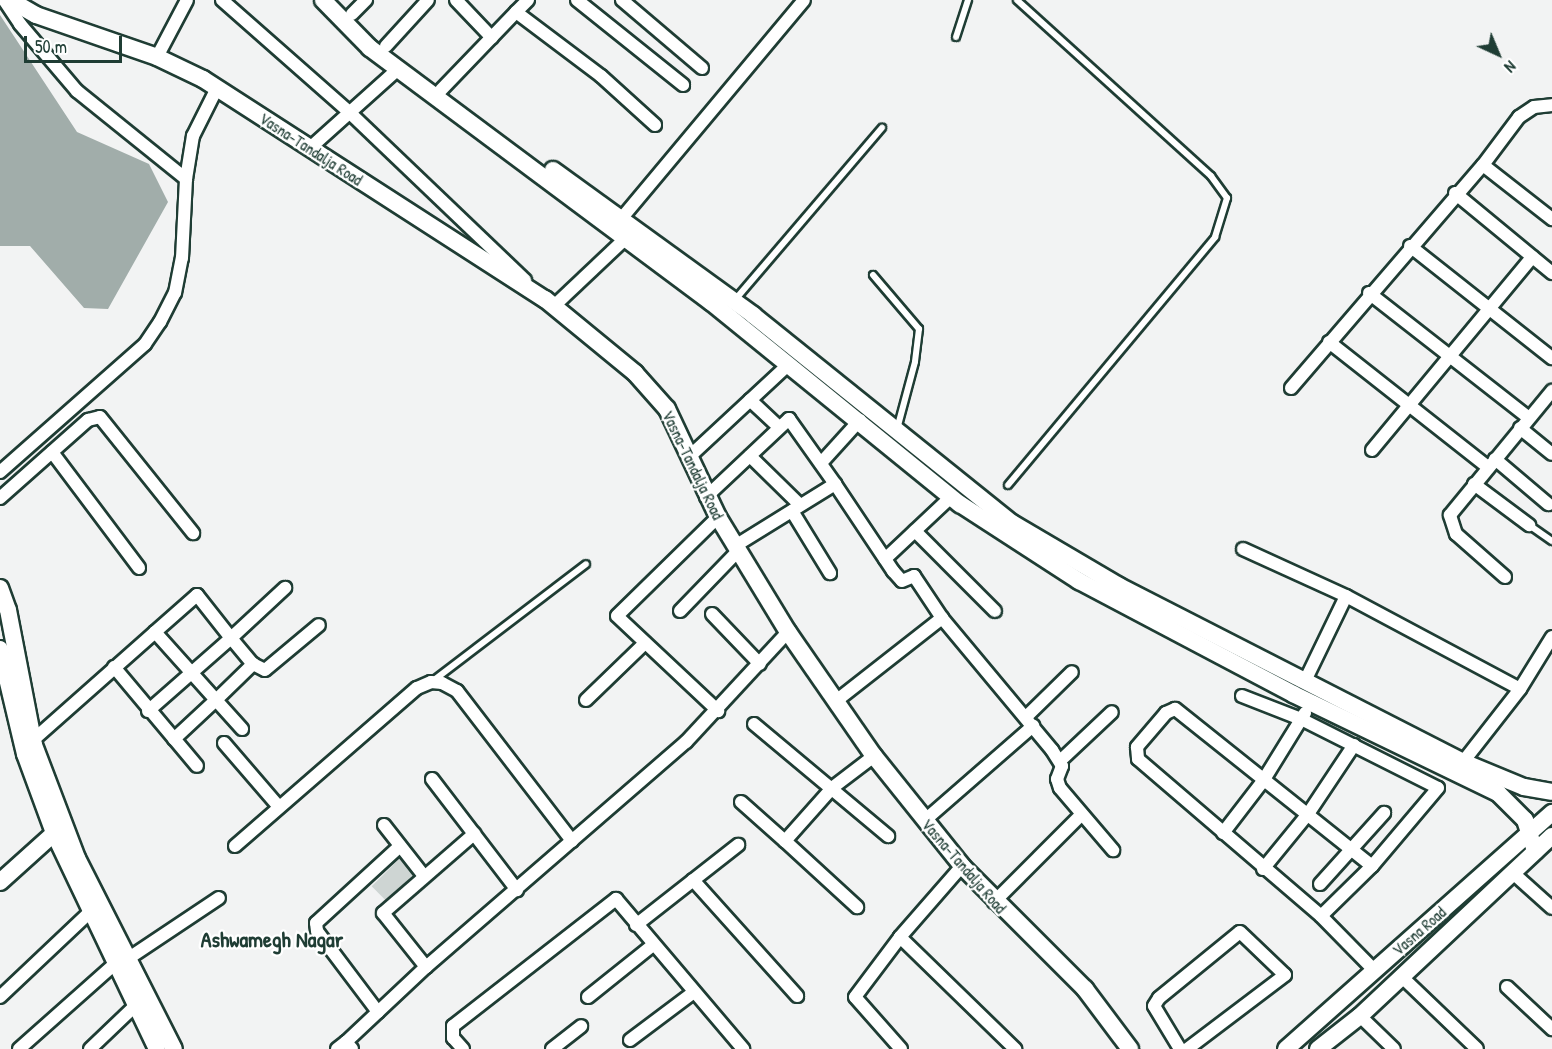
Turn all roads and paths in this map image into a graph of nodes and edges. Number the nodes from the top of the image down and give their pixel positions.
1 (4, 0) edge
2 (10, 0) edge
3 (187, 0) edge
4 (222, 0) edge
5 (323, 0) edge
6 (338, 0) edge
7 (366, 0) edge
8 (428, 0) edge
9 (456, 0) edge
10 (528, 0) edge
11 (577, 0) edge
12 (622, 0) edge
13 (804, 0) edge
14 (968, 0) edge
15 (1017, 0) edge
16 (516, 12) junction
17 (352, 14) junction
18 (956, 37) dead end
19 (492, 38) junction
20 (386, 46) junction
21 (157, 57) junction
22 (702, 68) dead end
23 (407, 71) junction
24 (683, 85) dead end
25 (217, 88) junction
26 (441, 90) junction
27 (1552, 105) edge
28 (348, 111) junction
29 (655, 125) dead end
30 (882, 128) dead end
31 (310, 148) junction
32 (1483, 165) junction
33 (186, 179) junction
34 (1455, 193) junction
35 (621, 219) junction
36 (1552, 219) edge
37 (626, 238) junction
38 (1410, 246) junction
39 (1532, 257) junction
40 (1552, 273) edge
41 (873, 275) dead end
42 (1369, 293) junction
43 (734, 301) junction
44 (550, 303) junction
45 (1490, 309) junction
46 (1329, 342) junction
47 (1450, 357) junction
48 (1552, 358) edge
49 (789, 364) junction
50 (1291, 388) dead end
51 (1552, 391) edge
52 (750, 400) junction
53 (1408, 405) junction
54 (1529, 418) junction
55 (860, 420) junction
56 (779, 427) junction
57 (1520, 428) junction
58 (897, 432) junction
59 (1372, 450) dead end
60 (52, 452) junction
61 (1552, 454) edge
62 (690, 456) junction
63 (750, 456) junction
64 (821, 463) junction
65 (1491, 463) junction
66 (0, 472) edge
67 (835, 483) junction
68 (1474, 484) junction
69 (1008, 485) dead end
70 (706, 497) junction
71 (951, 497) junction
72 (0, 498) edge
73 (1548, 504) dead end
74 (796, 508) junction
75 (718, 517) junction
76 (1529, 525) joint
77 (915, 531) junction
78 (193, 533) dead end
79 (1552, 542) edge
80 (737, 548) junction
81 (1243, 549) dead end
82 (885, 559) junction
83 (586, 564) dead end
84 (138, 568) dead end
85 (830, 573) dead end
86 (1505, 577) dead end
87 (0, 588) edge
88 (285, 588) dead end
89 (1346, 596) junction
90 (995, 610) dead end
91 (680, 611) dead end
92 (712, 614) dead end
93 (942, 618) junction
94 (319, 625) dead end
95 (156, 632) junction
96 (789, 632) junction
97 (1552, 637) edge
98 (231, 638) junction
99 (645, 643) junction
100 (0, 649) edge
101 (254, 664) junction
102 (760, 664) junction
103 (114, 667) junction
104 (1072, 672) dead end
105 (191, 673) junction
106 (431, 682) junction
107 (1520, 689) junction
108 (1312, 691) junction
109 (1242, 696) dead end
110 (216, 700) junction
111 (586, 700) dead end
112 (837, 701) junction
113 (148, 711) junction
114 (718, 711) junction
115 (1112, 712) dead end
116 (1301, 719) junction
117 (1029, 721) junction
118 (754, 724) dead end
119 (242, 729) dead end
120 (174, 739) junction
121 (32, 741) junction
122 (224, 743) dead end
123 (1354, 745) junction
124 (874, 756) junction
125 (1060, 761) junction
126 (1463, 762) junction
127 (197, 766) dead end
128 (432, 779) dead end
129 (1263, 781) junction
130 (832, 788) junction
131 (1552, 792) edge
132 (741, 802) dead end
133 (279, 807) junction
134 (1384, 813) dead end
135 (1552, 813) edge
136 (1082, 814) junction
137 (1308, 814) junction
138 (924, 821) junction
139 (384, 825) dead end
140 (59, 829) junction
141 (1531, 832) junction
142 (1222, 833) junction
143 (474, 834) junction
144 (888, 836) dead end
145 (1552, 836) edge
146 (572, 841) junction
147 (785, 841) junction
148 (738, 845) dead end
149 (235, 846) dead end
150 (400, 846) junction
151 (1113, 850) dead end
152 (1351, 850) junction
153 (1535, 851) junction
154 (962, 866) junction
155 (1372, 866) junction
156 (1263, 868) junction
157 (1513, 873) junction
158 (424, 876) junction
159 (693, 880) junction
160 (0, 882) edge
161 (1320, 884) dead end
162 (517, 890) junction
163 (219, 898) dead end
164 (994, 902) junction
165 (857, 907) dead end
166 (1552, 908) edge
167 (90, 912) junction
168 (1321, 916) junction
169 (636, 925) junction
170 (900, 937) junction
171 (653, 945) junction
172 (123, 960) junction
173 (426, 968) junction
174 (1374, 970) junction
175 (1401, 976) junction
176 (1507, 987) dead end
177 (694, 992) junction
178 (797, 996) dead end
179 (588, 997) dead end
180 (0, 998) edge
181 (136, 1005) junction
182 (378, 1012) junction
183 (1360, 1016) junction
184 (581, 1026) dead end
185 (1552, 1029) edge
186 (630, 1040) dead end
187 (345, 1047) edge
188 (20, 1049) edge
189 (90, 1049) edge
190 (157, 1049) edge
191 (174, 1049) edge
192 (463, 1049) edge
193 (552, 1049) edge
194 (744, 1049) edge
195 (901, 1049) edge
196 (1015, 1049) edge
197 (1130, 1049) edge
198 (1180, 1049) edge
199 (1187, 1049) edge
200 (1286, 1049) edge
201 (1318, 1049) edge
202 (1394, 1049) edge
203 (1477, 1049) edge

1 - 33 street
2 - 21 street, Vasna-Tandalja Road
3 - 21 street
4 - 28 street
5 - 23 street
6 - 17 street
7 - 17 street
8 - 20 street
9 - 19 street
10 - 16 street
11 - 24 street
12 - 22 street
13 - 35 street
14 - 18 lane
15 - 69 lane
16 - 19 street
16 - 29 street
17 - 20 street
19 - 26 street
20 - 23 street
21 - 25 street, Vasna-Tandalja Road
23 - 26 street
23 - 28 street
23 - 37 street
25 - 31 street, Vasna-Tandalja Road
25 - 33 street
26 - 35 street
27 - 32 street
28 - 31 street
28 - 44 street
30 - 43 lane
31 - 44 street, Vasna-Tandalja Road
32 - 34 street
32 - 36 street
33 - 66 street
34 - 38 street
34 - 39 street
35 - 43 street
37 - 44 street
37 - 49 street
38 - 42 street
38 - 45 street
39 - 40 street
39 - 45 street
41 - 58 lane
42 - 46 street
42 - 47 street
43 - 58 street
44 - 62 street, Vasna-Tandalja Road
45 - 47 street
45 - 48 street
46 - 50 street
46 - 53 street
47 - 53 street
47 - 54 street
49 - 52 street
49 - 55 street
51 - 54 street
52 - 56 street
52 - 62 street
53 - 59 street
53 - 65 street
54 - 57 street
55 - 64 street
55 - 71 street
56 - 63 street
56 - 64 street
57 - 61 street
57 - 65 street
58 - 108 street
60 - 72 street
60 - 78 street
60 - 84 street
62 - 70 street, Vasna-Tandalja Road
63 - 70 street
63 - 74 street
64 - 67 street
65 - 68 street
65 - 73 street
67 - 74 street
67 - 82 street
68 - 76 street
68 - 86 street
70 - 75 street, Vasna-Tandalja Road
71 - 77 street
71 - 108 street
74 - 80 street
74 - 85 street
75 - 80 street, Vasna-Tandalja Road
75 - 99 street
76 - 79 lane
77 - 82 street
77 - 90 street
80 - 91 street
80 - 96 street, Vasna-Tandalja Road
81 - 89 street
82 - 93 street
83 - 106 lane
87 - 121 street
88 - 98 street
89 - 107 street
89 - 108 street
92 - 102 street
93 - 112 street
93 - 117 street
94 - 101 street
95 - 98 street
95 - 103 street
95 - 105 street
96 - 102 street
96 - 112 street, Vasna-Tandalja Road
97 - 107 street
98 - 101 street
98 - 105 street
99 - 111 street
99 - 114 street
100 - 140 street
101 - 110 street
102 - 114 street
103 - 113 street
103 - 121 street
104 - 117 street
105 - 110 street
105 - 113 street
106 - 133 street
106 - 146 street
107 - 126 street
108 - 116 street
108 - 126 street
108 - 141 street
109 - 116 street
110 - 119 street
110 - 120 street
112 - 124 street, Vasna-Tandalja Road
113 - 120 street
114 - 146 street
115 - 125 street
116 - 123 street
116 - 129 street
117 - 125 street
117 - 138 street
118 - 130 street
120 - 127 street
121 - 140 street
122 - 133 street
123 - 137 street
123 - 155 street
124 - 130 street
124 - 138 street, Vasna-Tandalja Road
125 - 136 street
126 - 131 street
128 - 143 street
129 - 137 street
129 - 142 street
129 - 142 street
130 - 144 street
130 - 147 street
132 - 147 street
133 - 149 street
134 - 152 street
135 - 141 street, Vasna Road
136 - 151 street
136 - 164 street
137 - 152 street
137 - 156 street
138 - 154 street, Vasna-Tandalja Road
139 - 150 street
140 - 160 street
140 - 167 street
140 - 172 street
141 - 153 street
141 - 174 street, Vasna Road
142 - 156 street
143 - 158 street
143 - 162 street
145 - 153 street, Vasna Road
146 - 162 street
147 - 165 street
148 - 159 street
150 - 158 street
150 - 182 street
152 - 155 street
152 - 161 street
153 - 157 street, Vasna Road
154 - 164 street, Vasna-Tandalja Road
154 - 170 street
155 - 168 street
156 - 168 street
157 - 166 street
157 - 175 street, Vasna Road
158 - 173 street
159 - 169 street
159 - 178 street
162 - 173 street
163 - 172 street
164 - 197 street, Vasna-Tandalja Road
167 - 172 street
167 - 180 street
168 - 174 street
169 - 171 street
169 - 192 street
170 - 195 street
170 - 196 street
171 - 177 street
171 - 179 street
172 - 181 street
172 - 188 street
172 - 191 street
173 - 182 street
174 - 200 street, Vasna Road
175 - 183 street, Vasna Road
175 - 203 street
176 - 185 street
177 - 186 street
177 - 194 street
181 - 189 street
181 - 190 street
182 - 187 street
183 - 201 street, Vasna Road
183 - 202 street
184 - 193 street
198 - 199 street

